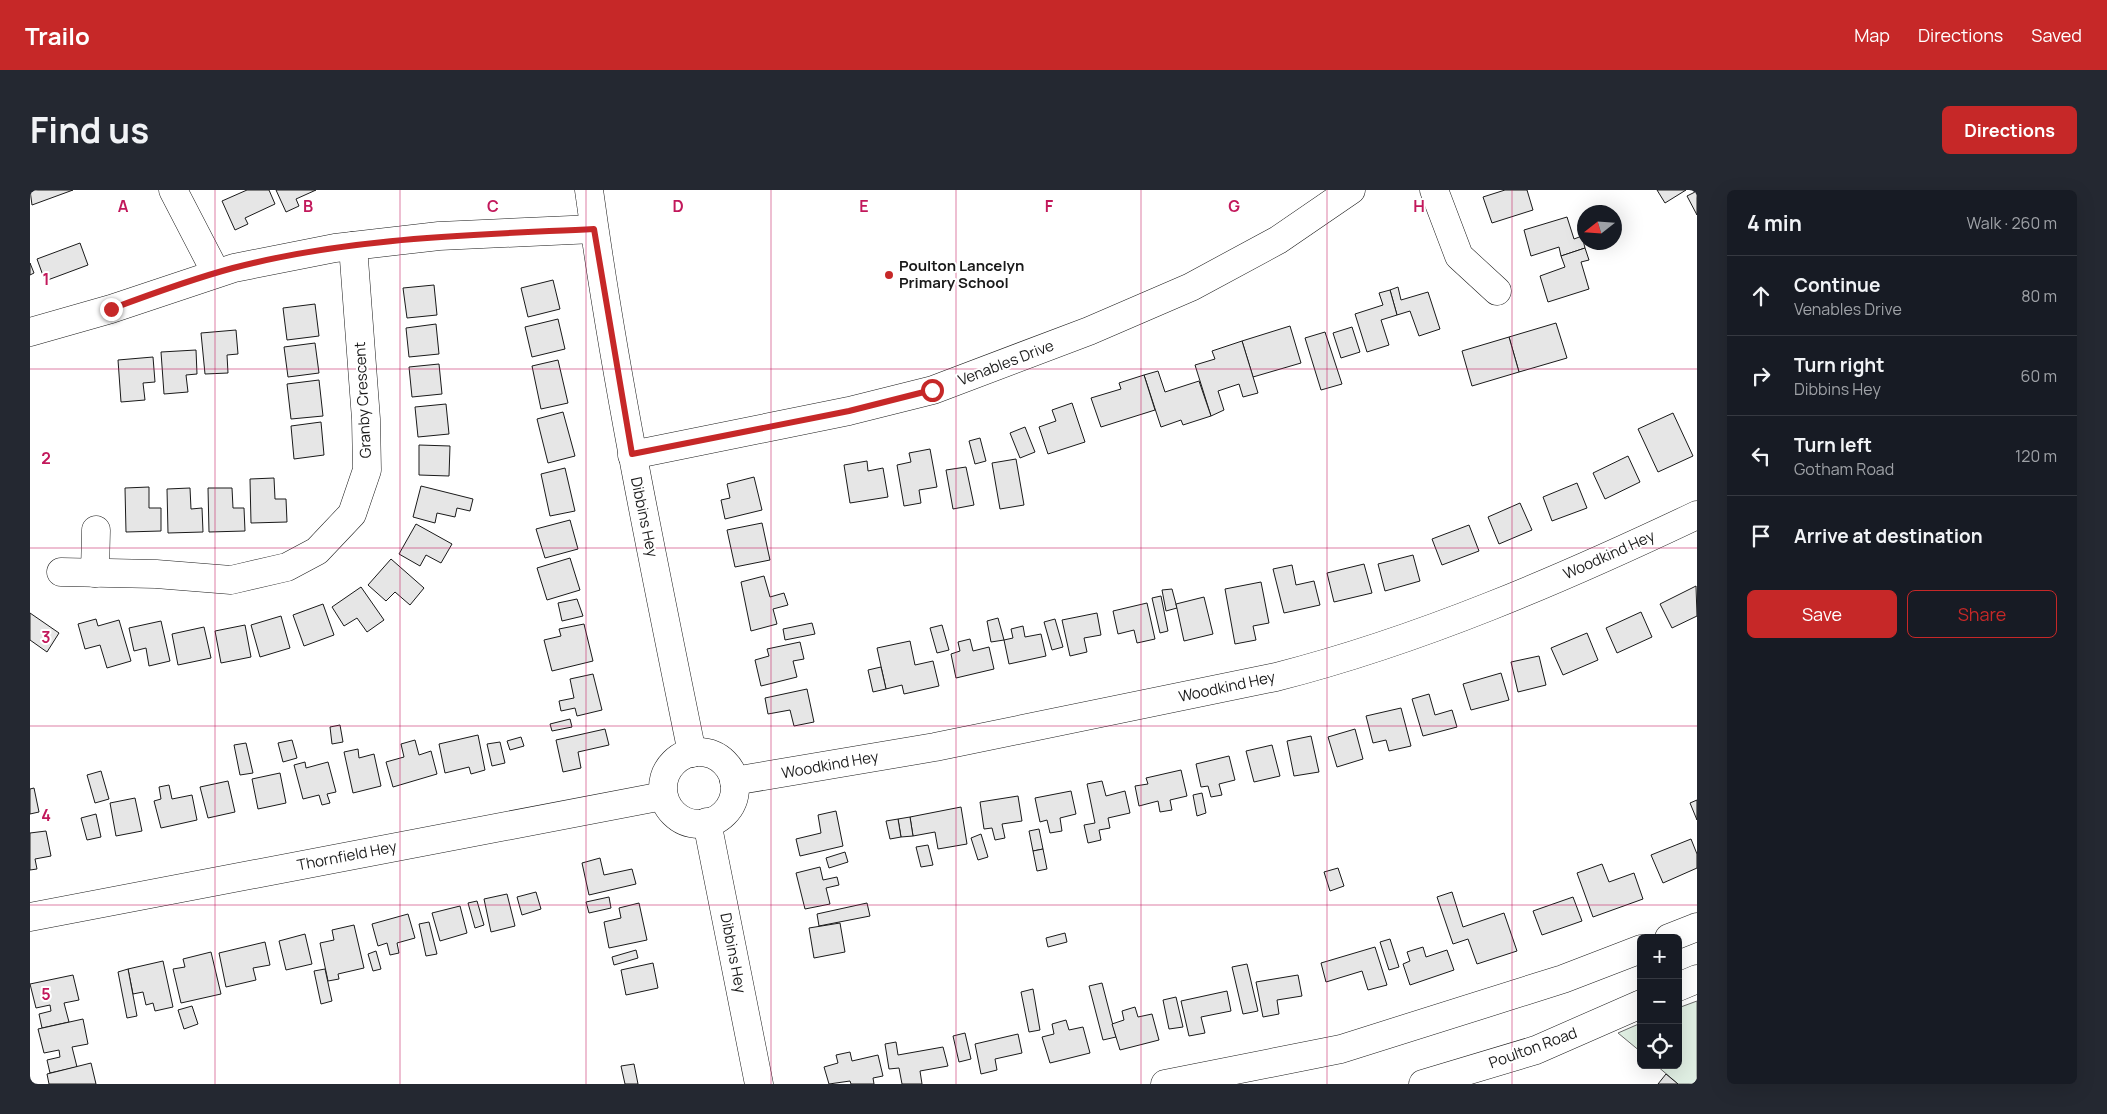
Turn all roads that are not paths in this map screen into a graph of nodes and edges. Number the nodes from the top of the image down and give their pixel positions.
1 (173, 190) edge
2 (589, 190) edge
3 (1351, 190) edge
4 (1434, 190) edge
5 (594, 229) junction
6 (353, 246) junction
7 (216, 273) junction
8 (1497, 291) dead end
9 (30, 332) edge
10 (632, 454) junction
11 (1697, 515) edge
12 (96, 530) dead end
13 (61, 572) dead end
14 (95, 573) junction
15 (692, 753) junction
16 (734, 781) junction
17 (663, 796) junction
18 (707, 822) junction
19 (30, 917) edge
20 (1697, 927) edge
21 (1679, 934) edge
22 (1637, 951) edge
23 (1697, 979) edge
24 (1682, 985) edge
25 (1637, 1006) edge
26 (759, 1084) edge
27 (1165, 1084) edge
28 (1423, 1084) edge

1 - 7 street
2 - 5 street, Dibbins Hey
3 - 10 street, Venables Drive
4 - 8 street
5 - 6 street
5 - 10 street, Dibbins Hey
6 - 7 street
6 - 14 street, Granby Crescent
7 - 9 street
10 - 15 street, Dibbins Hey
11 - 16 street, Woodkind Hey
12 - 14 street
13 - 14 street, Granby Crescent
15 - 16 street
15 - 17 street
16 - 18 street
17 - 18 street
17 - 19 street, Thornfield Hey
18 - 26 street, Dibbins Hey
20 - 21 street
22 - 27 street
23 - 24 street
25 - 28 street, Poulton Road

